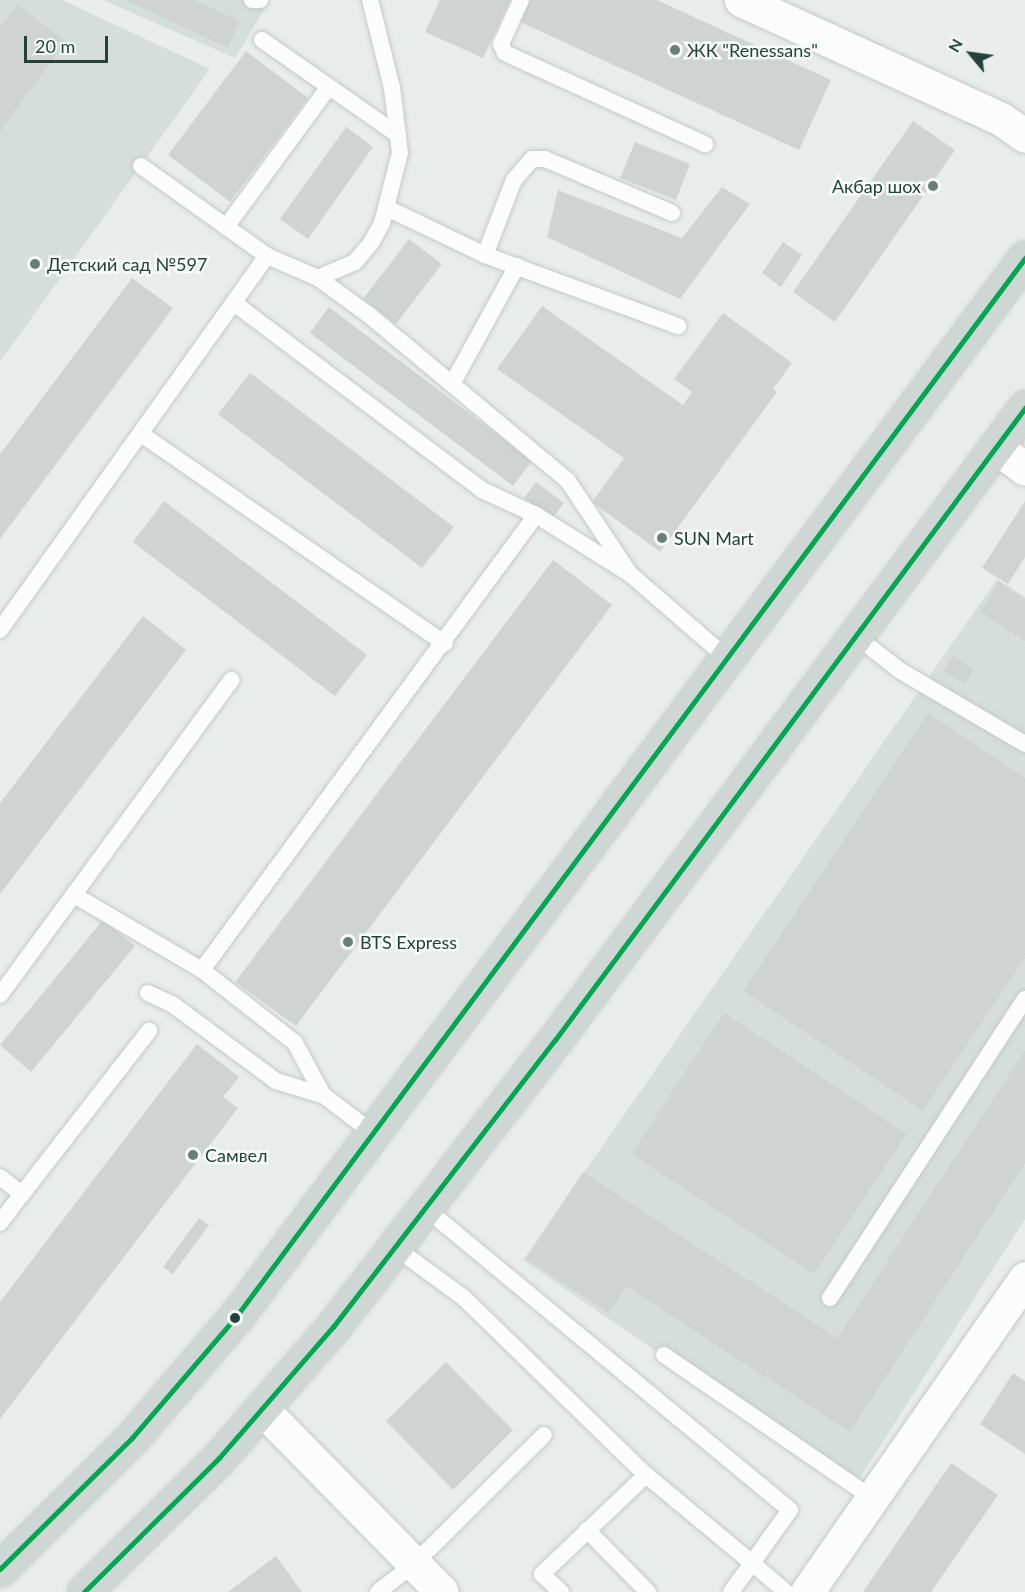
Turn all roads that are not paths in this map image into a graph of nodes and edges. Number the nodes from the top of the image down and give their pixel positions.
1 (252, 0) edge
2 (260, 0) edge
3 (370, 0) edge
4 (521, 0) edge
5 (741, 0) edge
6 (262, 40) dead end
7 (329, 87) junction
8 (398, 135) junction
9 (1025, 136) edge
10 (705, 144) dead end
11 (141, 166) dead end
12 (387, 208) junction
13 (672, 213) dead end
14 (226, 227) junction
15 (485, 255) junction
16 (267, 256) junction
17 (1025, 258) edge
18 (517, 266) junction
19 (318, 278) junction
20 (234, 303) junction
21 (678, 326) dead end
22 (452, 384) junction
23 (1025, 408) edge
24 (141, 434) junction
25 (996, 447) junction
26 (1025, 469) edge
27 (536, 515) junction
28 (630, 574) junction
29 (0, 630) edge
30 (856, 636) junction
31 (444, 644) junction
32 (727, 658) junction
33 (231, 680) dead end
34 (1025, 744) edge
35 (74, 895) junction
36 (202, 970) junction
37 (148, 993) dead end
38 (0, 994) edge
39 (1025, 999) edge
40 (149, 1031) dead end
41 (325, 1096) junction
42 (373, 1133) junction
43 (0, 1177) edge
44 (22, 1194) junction
45 (426, 1209) junction
46 (0, 1223) edge
47 (396, 1248) junction
48 (1025, 1278) edge
49 (830, 1298) dead end
50 (664, 1355) dead end
51 (263, 1410) junction
52 (544, 1435) dead end
53 (646, 1475) junction
54 (875, 1500) junction
55 (587, 1530) junction
56 (752, 1563) junction
57 (414, 1564) junction
58 (0, 1569) edge
59 (84, 1592) edge
60 (378, 1592) edge
61 (442, 1592) edge
62 (561, 1592) edge
63 (648, 1592) edge
64 (731, 1592) edge
65 (786, 1592) edge
66 (807, 1592) edge

1 - 2 lane
3 - 8 lane
4 - 10 lane
5 - 9 street
6 - 7 lane
7 - 8 lane
7 - 14 lane
8 - 12 lane
11 - 14 lane
12 - 15 lane
12 - 19 lane
13 - 15 lane
14 - 16 lane
15 - 18 lane
16 - 19 lane
16 - 20 lane
17 - 32 main road
18 - 21 lane
18 - 22 lane
19 - 22 lane
20 - 24 lane
20 - 27 lane
22 - 28 lane
23 - 25 main road
24 - 29 lane
24 - 31 lane
25 - 26 street
25 - 30 main road
27 - 28 lane
27 - 31 lane
28 - 32 lane
30 - 34 lane
30 - 45 main road
31 - 36 lane
32 - 42 main road
33 - 35 lane
35 - 36 lane
35 - 38 lane
36 - 41 lane
37 - 41 lane
39 - 49 lane
40 - 44 lane
41 - 42 lane
42 - 58 main road
43 - 44 lane
44 - 46 lane
45 - 47 main road
45 - 56 lane
47 - 51 main road
47 - 53 lane
48 - 54 street
50 - 54 lane
51 - 57 street
51 - 59 main road
52 - 57 lane
53 - 55 lane
53 - 56 lane
54 - 66 street
55 - 62 lane
55 - 63 lane
56 - 64 lane
56 - 65 lane
57 - 60 lane
57 - 61 street

